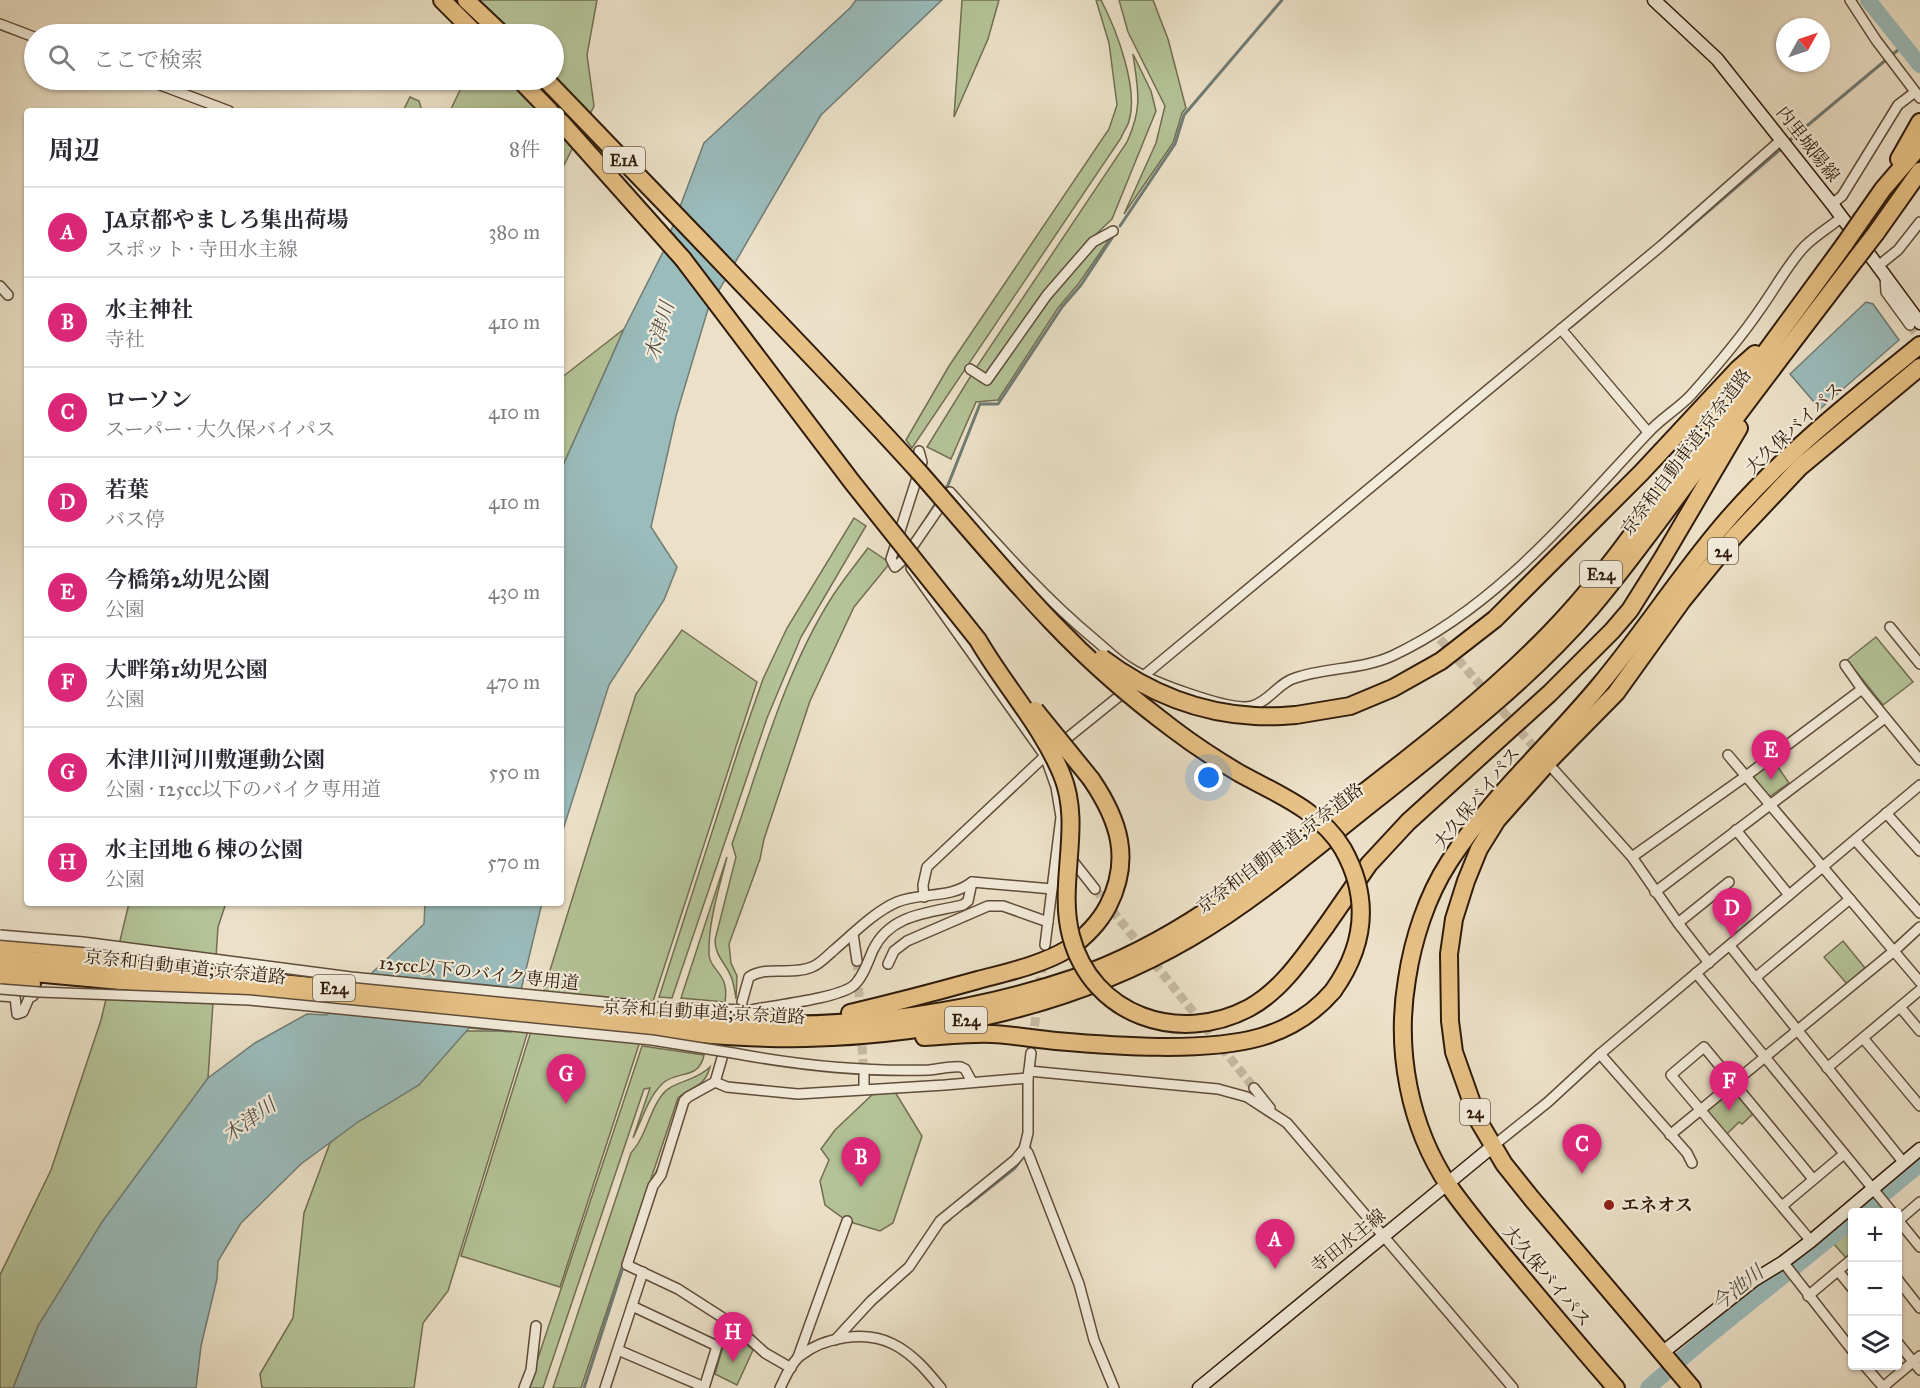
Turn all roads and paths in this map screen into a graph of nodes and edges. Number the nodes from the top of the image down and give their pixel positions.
1 (442, 0) edge
2 (466, 0) edge
3 (1654, 0) edge
4 (1850, 0) edge
5 (0, 24) edge
6 (466, 24) edge
7 (491, 24) edge
8 (24, 33) edge
9 (174, 90) edge
10 (530, 90) edge
11 (556, 90) edge
12 (1918, 95) edge
13 (222, 108) edge
14 (547, 108) edge
15 (564, 125) edge
16 (1918, 125) edge
17 (1782, 139) junction
18 (1920, 146) edge
19 (1920, 171) edge
20 (1920, 179) edge
21 (1883, 189) junction
22 (1899, 202) junction
23 (1832, 204) junction
24 (1842, 217) junction
25 (1920, 222) edge
26 (1113, 231) dead end
27 (1881, 271) junction
28 (0, 286) edge
29 (8, 295) dead end
30 (1915, 324) tunnel mouth
31 (1561, 329) junction
32 (1780, 332) junction
33 (1920, 345) edge
34 (1774, 364) junction
35 (1920, 368) edge
36 (970, 369) dead end
37 (1648, 432) junction
38 (919, 451) dead end
39 (958, 518) junction
40 (904, 559) junction
41 (1890, 627) dead end
42 (978, 640) junction
43 (1920, 664) edge
44 (1845, 665) dead end
45 (1144, 675) junction
46 (1862, 689) junction
47 (1885, 718) junction
48 (1728, 755) dead end
49 (1045, 756) junction
50 (1920, 759) edge
51 (1553, 764) junction
52 (1746, 776) junction
53 (1919, 787) edge
54 (1770, 805) junction
55 (1886, 813) junction
56 (1736, 830) junction
57 (1855, 840) junction
58 (1058, 842) junction
59 (1302, 850) junction
60 (1920, 851) edge
61 (1632, 857) junction
62 (1823, 867) junction
63 (972, 882) junction
64 (1729, 882) dead end
65 (1095, 889) tunnel mouth
66 (1052, 890) junction
67 (1655, 891) junction
68 (1788, 895) junction
69 (924, 897) junction
70 (1239, 898) junction
71 (1850, 899) junction
72 (1920, 913) edge
73 (1048, 922) junction
74 (1678, 923) junction
75 (1920, 927) edge
76 (0, 934) edge
77 (853, 934) junction
78 (0, 942) edge
79 (1045, 945) dead end
80 (1730, 945) junction
81 (1894, 951) junction
82 (0, 957) edge
83 (857, 961) tunnel mouth
84 (1709, 963) junction
85 (888, 964) dead end
86 (0, 970) edge
87 (1696, 974) junction
88 (1755, 978) junction
89 (0, 982) edge
90 (1920, 982) edge
91 (302, 985) junction
92 (0, 989) edge
93 (1920, 990) edge
94 (225, 991) junction
95 (0, 996) edge
96 (33, 996) dead end
97 (742, 1002) dead end
98 (1900, 1007) junction
99 (751, 1017) junction
100 (665, 1025) junction
101 (1797, 1030) junction
102 (1920, 1031) edge
103 (808, 1038) junction
104 (1863, 1038) junction
105 (1031, 1053) tunnel mouth
106 (1600, 1054) junction
107 (1765, 1057) junction
108 (722, 1058) dead end
109 (1827, 1068) junction
110 (864, 1075) tunnel mouth
111 (1028, 1075) junction
112 (715, 1082) junction
113 (972, 1082) junction
114 (1733, 1083) junction
115 (864, 1089) junction
116 (1254, 1089) tunnel mouth
117 (1920, 1106) edge
118 (1700, 1110) junction
119 (1274, 1114) junction
120 (1670, 1135) junction
121 (1493, 1146) junction
122 (1024, 1149) junction
123 (1920, 1149) edge
124 (1844, 1154) junction
125 (1692, 1163) dead end
126 (1904, 1163) junction
127 (1814, 1179) junction
128 (1448, 1183) junction
129 (1874, 1192) junction
130 (1920, 1202) edge
131 (1782, 1206) junction
132 (1888, 1208) edge
133 (1902, 1217) edge
134 (847, 1221) dead end
135 (1902, 1225) edge
136 (1384, 1235) junction
137 (1811, 1241) junction
138 (1920, 1247) edge
139 (1848, 1262) edge
140 (1787, 1267) dead end
141 (1838, 1271) junction
142 (643, 1272) junction
143 (1848, 1283) edge
144 (1902, 1285) edge
145 (1808, 1296) junction
146 (632, 1306) junction
147 (1920, 1308) edge
148 (536, 1326) dead end
149 (835, 1340) junction
150 (1848, 1345) edge
151 (1902, 1346) edge
152 (618, 1350) junction
153 (798, 1357) junction
154 (1917, 1359) edge
155 (1669, 1361) junction
156 (791, 1368) junction
157 (1869, 1370) edge
158 (1920, 1370) edge
159 (704, 1387) edge
160 (1883, 1387) edge
161 (524, 1388) edge
162 (605, 1388) edge
163 (780, 1388) edge
164 (941, 1388) edge
165 (1114, 1388) edge
166 (1199, 1388) edge
167 (1513, 1388) edge
168 (1616, 1388) edge
169 (1692, 1388) edge

1 - 6 highway
2 - 7 highway
3 - 17 main road, 内里城陽線
4 - 12 street
5 - 8 street
9 - 13 street
10 - 14 highway
11 - 39 highway, E1A, bridge
12 - 23 street
15 - 42 highway, E1A, bridge
16 - 21 highway, E24
17 - 23 main road, 内里城陽線
17 - 31 street
18 - 21 highway
19 - 22 highway, E24
20 - 22 highway
21 - 32 highway, 京奈和自動車道;京奈道路 / E24, bridge
22 - 34 highway, 京奈和自動車道;京奈道路 / E24, bridge
23 - 24 main road, 内里城陽線
24 - 27 main road, 内里城陽線
24 - 37 street
25 - 27 street
26 - 36 street
27 - 30 main road, 内里城陽線
28 - 29 street
31 - 37 street
31 - 45 street
32 - 39 highway, bridge
32 - 59 highway, 京奈和自動車道;京奈道路 / E24
33 - 128 highway, 大久保バイパス / 24
34 - 42 highway, bridge
34 - 59 highway, 京奈和自動車道;京奈道路 / E24
35 - 51 highway, 大久保バイパス / 24
37 - 45 street
38 - 40 street
39 - 103 highway, bridge
40 - 45 street
40 - 49 street
41 - 43 street
42 - 99 highway, bridge
44 - 46 street
45 - 49 street
46 - 47 street
46 - 52 street
47 - 50 street
47 - 54 street
48 - 52 street
49 - 58 street
49 - 69 street
51 - 61 street
51 - 121 highway, 大久保バイパス / 24
52 - 54 street
52 - 61 street
53 - 55 street
54 - 56 street
54 - 62 street
55 - 57 street
55 - 60 street
56 - 67 street
56 - 68 street
57 - 62 street
57 - 72 street
58 - 65 street
58 - 66 street
59 - 70 highway, 京奈和自動車道;京奈道路 / E24
61 - 67 street
62 - 68 street
62 - 71 street
63 - 66 street
63 - 69 street
63 - 99 street, 125cc以下のバイク専用道
64 - 74 street
66 - 73 street
67 - 74 street
68 - 80 street
69 - 77 street
70 - 99 highway, 京奈和自動車道;京奈道路 / E24
70 - 103 highway, 京奈和自動車道;京奈道路 / E24
71 - 81 street
71 - 88 street
73 - 79 street
73 - 85 street
74 - 84 street
75 - 81 street
76 - 99 street, 125cc以下のバイク専用道, bridge
77 - 83 street
77 - 97 street
78 - 91 highway
80 - 84 street
80 - 88 street
81 - 90 street
81 - 101 street
82 - 91 highway, 京奈和自動車道;京奈道路 / E24
84 - 87 street
86 - 94 highway, 京奈和自動車道;京奈道路 / E24
87 - 106 street
87 - 107 street
88 - 101 street
89 - 94 highway
91 - 100 highway, 京奈和自動車道;京奈道路 / E24
92 - 113 street, bridge
93 - 98 street
94 - 100 highway, 京奈和自動車道;京奈道路 / E24
95 - 96 street
98 - 102 street
98 - 104 street
99 - 100 highway, 京奈和自動車道;京奈道路 / E24
100 - 103 highway, 京奈和自動車道;京奈道路 / E24
101 - 107 street
101 - 109 street
104 - 109 street
104 - 117 street
105 - 111 street
106 - 120 street
106 - 121 street
107 - 114 street
107 - 124 street
108 - 112 street
109 - 126 street
110 - 115 street
111 - 113 street
111 - 119 street
111 - 122 street
112 - 115 street
112 - 142 street
113 - 115 street
114 - 118 street
114 - 118 street
114 - 127 street
116 - 119 street
118 - 120 street
118 - 131 street
119 - 136 street
120 - 125 street
121 - 128 main road, 寺田水主線
121 - 155 highway, 大久保バイパス / 24
122 - 149 street
122 - 165 street
123 - 126 main road
124 - 127 street
124 - 129 street
126 - 129 main road
127 - 131 street
128 - 136 main road, 寺田水主線
128 - 168 highway, 大久保バイパス / 24
129 - 132 street
129 - 137 main road
130 - 133 street
131 - 137 street
134 - 153 street
135 - 138 street
136 - 166 main road, 寺田水主線
136 - 167 street
137 - 155 main road
139 - 141 street
140 - 145 street
141 - 143 street
141 - 145 street
142 - 146 street
142 - 156 street
144 - 147 street
145 - 150 street
146 - 152 street
146 - 159 street
148 - 161 street
149 - 153 street
149 - 164 street
151 - 154 street
152 - 159 street
152 - 162 street
153 - 156 street
154 - 158 street
154 - 160 street
155 - 169 highway, 大久保バイパス / 24
156 - 163 street
157 - 160 street

